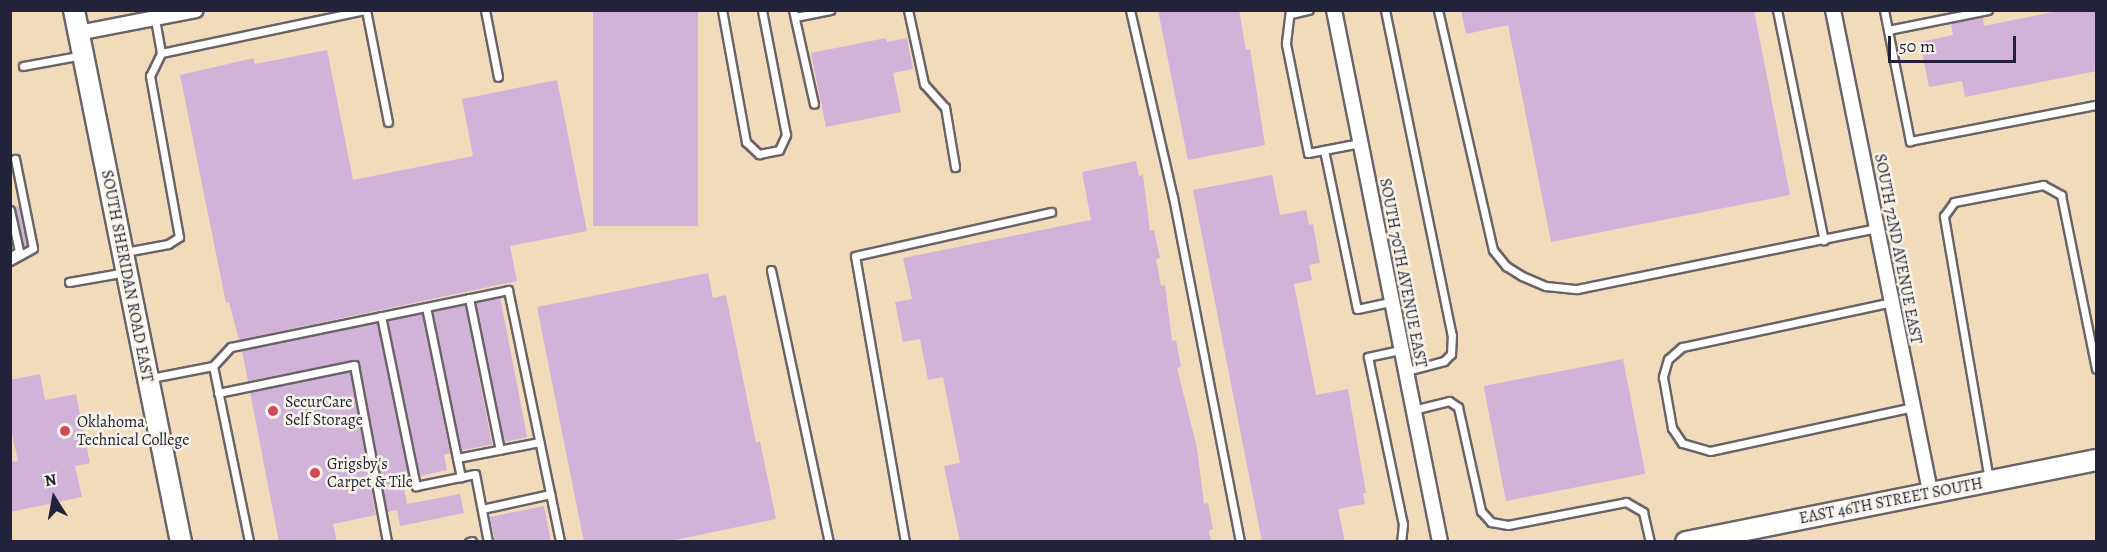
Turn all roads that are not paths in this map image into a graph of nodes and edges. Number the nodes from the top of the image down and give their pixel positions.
1 (74, 10) edge
2 (196, 10) edge
3 (365, 10) edge
4 (485, 10) edge
5 (722, 10) edge
6 (762, 10) edge
7 (830, 10) edge
8 (908, 10) edge
9 (1130, 10) edge
10 (1309, 10) edge
11 (1334, 10) edge
12 (1385, 10) edge
13 (1438, 10) edge
14 (1777, 10) edge
15 (1833, 10) edge
16 (1884, 10) edge
17 (1988, 10) edge
18 (1291, 12) edge
19 (794, 14) edge
20 (155, 19) junction
21 (1888, 30) junction
22 (78, 33) junction
23 (161, 53) junction
24 (83, 55) junction
25 (23, 66) dead end
26 (498, 77) dead end
27 (814, 104) dead end
28 (2097, 105) edge
29 (388, 122) dead end
30 (1360, 142) junction
31 (1324, 150) junction
32 (15, 159) dead end
33 (955, 167) dead end
34 (10, 210) edge
35 (1051, 212) dead end
36 (1877, 228) junction
37 (1824, 240) junction
38 (10, 259) edge
39 (125, 262) junction
40 (771, 270) dead end
41 (69, 282) dead end
42 (470, 298) junction
43 (1391, 302) junction
44 (1892, 302) junction
45 (426, 307) junction
46 (381, 316) junction
47 (1400, 350) junction
48 (213, 366) junction
49 (2097, 369) edge
50 (1405, 371) junction
51 (148, 378) junction
52 (218, 393) junction
53 (1913, 407) junction
54 (1413, 410) junction
55 (539, 442) junction
56 (500, 450) junction
57 (457, 458) junction
58 (2097, 460) edge
59 (461, 477) junction
60 (1989, 482) junction
61 (1930, 493) junction
62 (550, 494) junction
63 (482, 508) junction
64 (181, 542) edge
65 (249, 542) edge
66 (387, 542) edge
67 (488, 542) edge
68 (560, 542) edge
69 (829, 542) edge
70 (905, 542) edge
71 (1240, 542) edge
72 (1401, 542) edge
73 (1440, 542) edge
74 (1650, 542) edge
75 (1686, 542) edge

1 - 22 main road, SOUTH SHERIDAN ROAD EAST
2 - 20 street
3 - 23 lane
3 - 29 lane
4 - 26 lane
5 - 6 lane
7 - 19 lane
8 - 33 lane
9 - 71 lane
10 - 18 lane
11 - 30 street, SOUTH 70TH AVENUE EAST
12 - 50 lane
13 - 37 lane
14 - 37 lane
15 - 36 street, SOUTH 72ND AVENUE EAST
16 - 21 lane
17 - 21 lane
18 - 31 lane
19 - 27 lane
20 - 22 street
20 - 23 lane
21 - 28 lane
22 - 24 main road, SOUTH SHERIDAN ROAD EAST
23 - 39 lane
24 - 25 lane
24 - 39 main road, SOUTH SHERIDAN ROAD EAST
30 - 31 lane
30 - 43 street, SOUTH 70TH AVENUE EAST
31 - 43 lane
32 - 38 lane
34 - 38 lane
35 - 70 lane
36 - 37 lane
36 - 44 street, SOUTH 72ND AVENUE EAST
39 - 41 lane
39 - 51 main road, SOUTH SHERIDAN ROAD EAST
40 - 69 lane
42 - 45 lane
42 - 55 lane
42 - 56 lane
43 - 47 street, SOUTH 70TH AVENUE EAST
44 - 53 street, SOUTH 72ND AVENUE EAST
44 - 53 lane
45 - 46 lane
45 - 57 lane
46 - 48 lane
46 - 59 lane
47 - 50 street, SOUTH 70TH AVENUE EAST
47 - 72 lane
48 - 51 lane
48 - 52 lane
49 - 60 lane
50 - 54 street, SOUTH 70TH AVENUE EAST
51 - 64 main road, SOUTH SHERIDAN ROAD EAST
52 - 65 lane
52 - 66 lane
53 - 61 street, SOUTH 72ND AVENUE EAST
54 - 73 street, SOUTH 70TH AVENUE EAST
54 - 74 lane
55 - 56 lane
55 - 62 lane
56 - 57 lane
57 - 59 lane
58 - 60 main road, EAST 46TH STREET SOUTH
59 - 63 lane
60 - 61 main road, EAST 46TH STREET SOUTH
61 - 75 main road, EAST 46TH STREET SOUTH
62 - 63 lane
62 - 68 lane
63 - 67 lane

